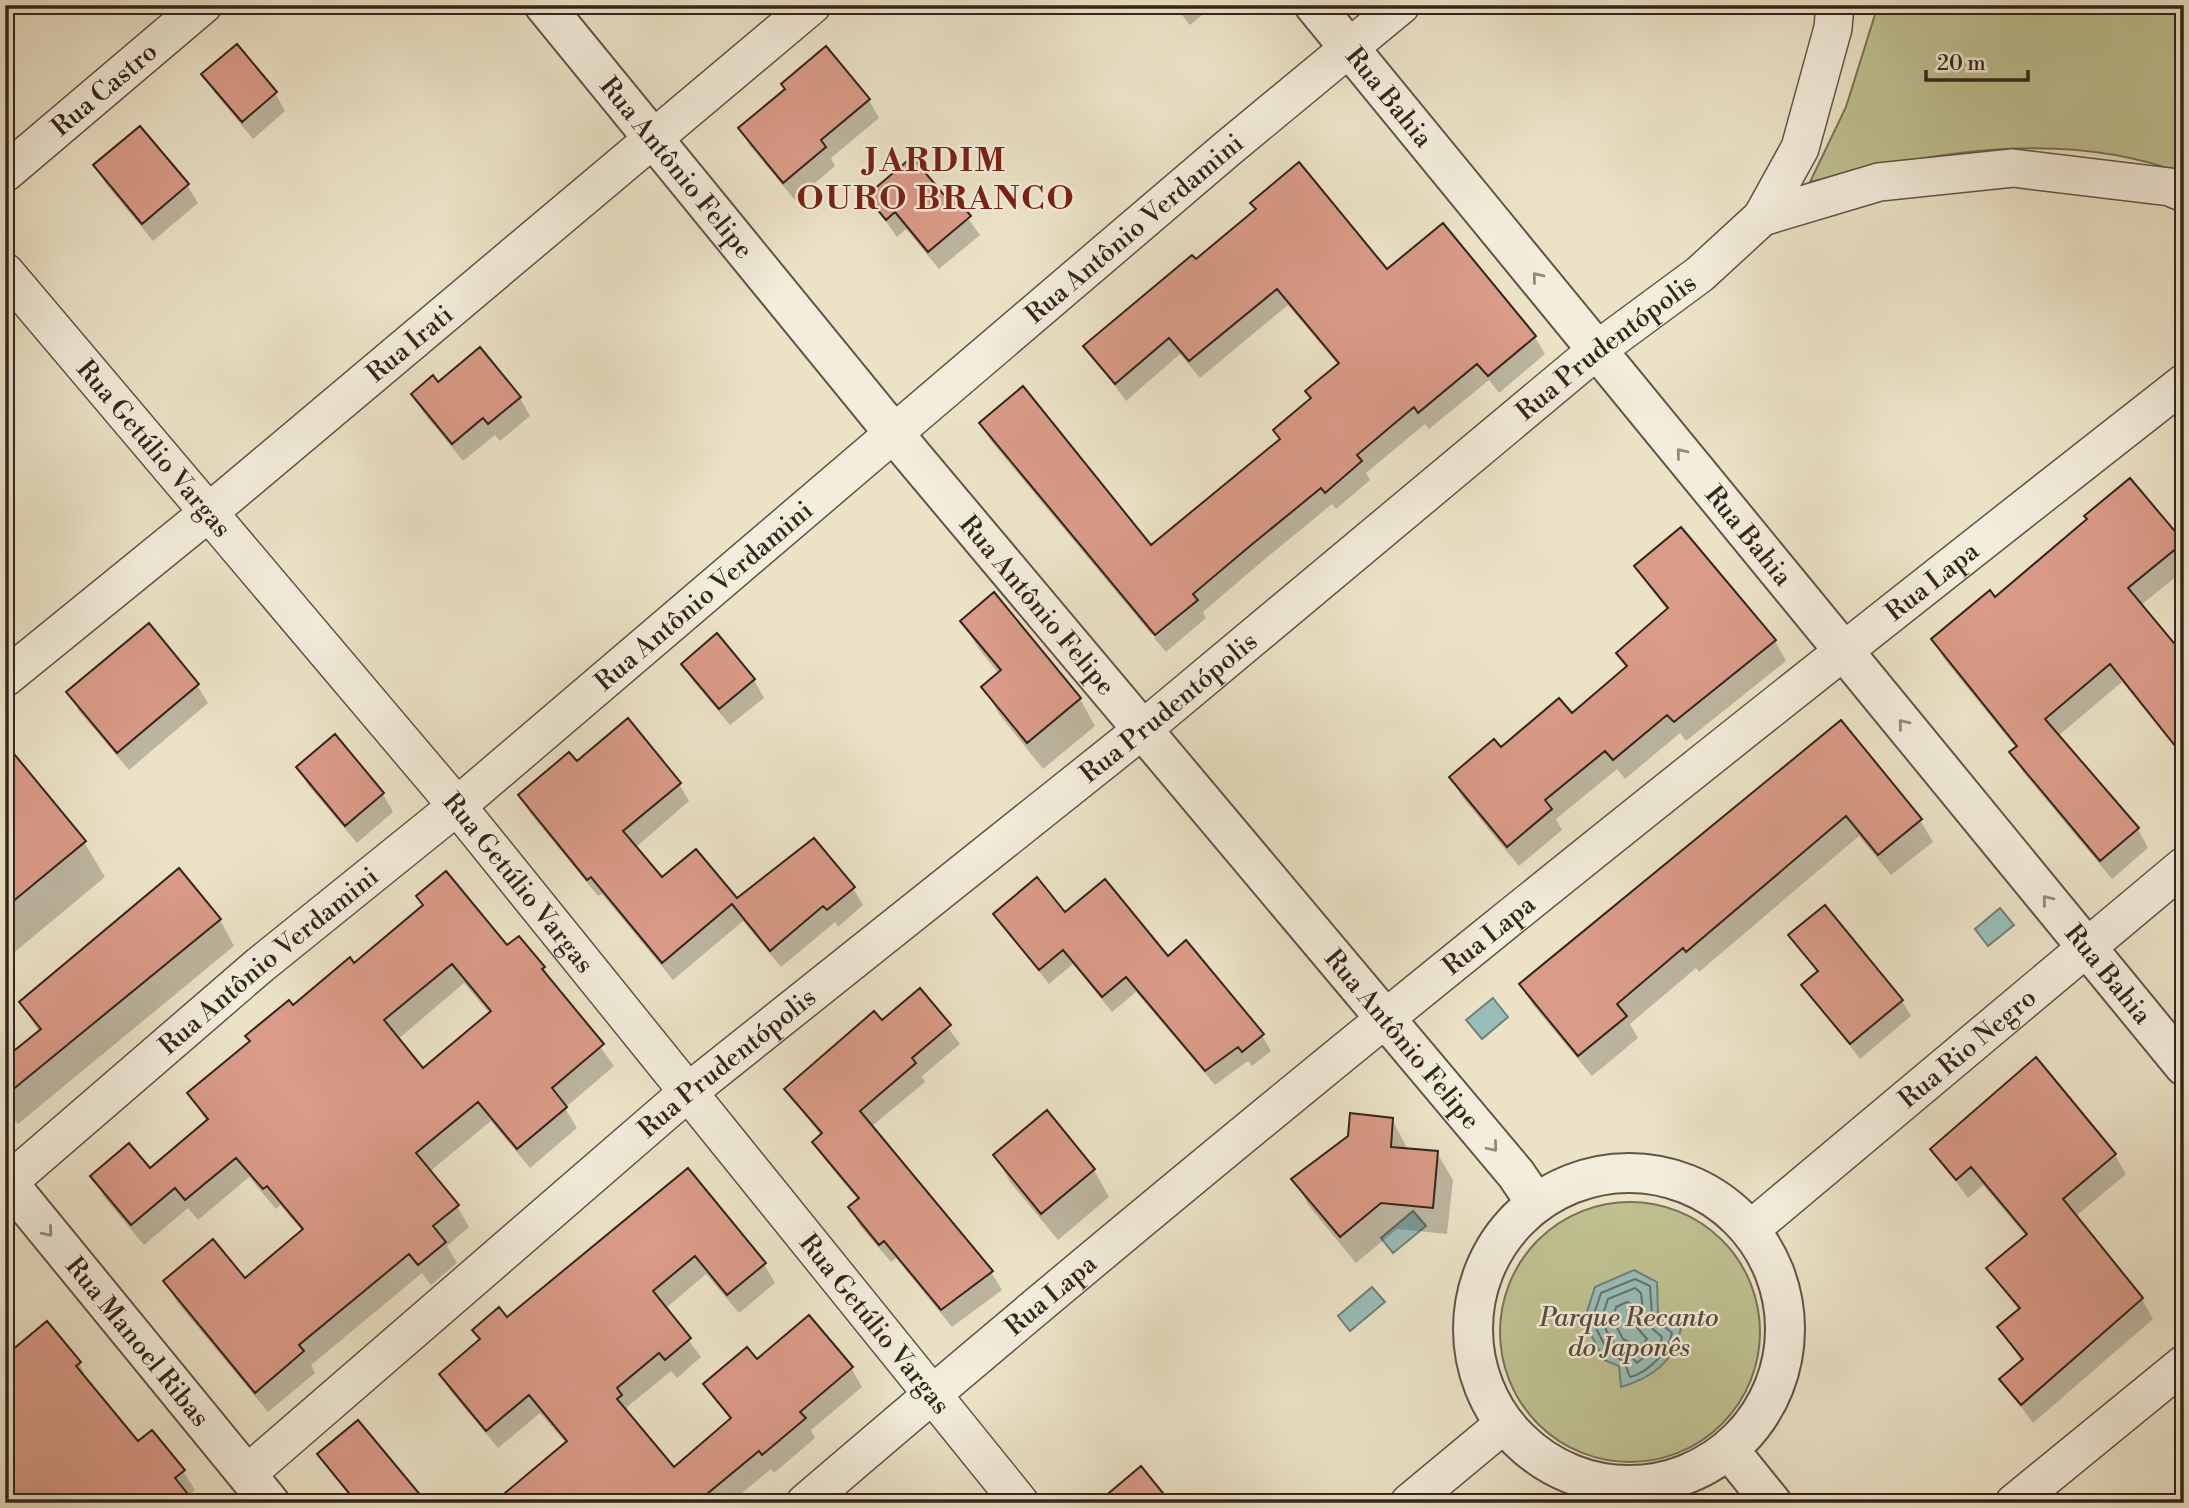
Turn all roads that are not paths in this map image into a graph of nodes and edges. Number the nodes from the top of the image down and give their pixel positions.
1 (203, 5) edge
2 (544, 5) edge
3 (811, 5) edge
4 (1314, 5) edge
5 (1401, 5) edge
6 (1835, 5) edge
7 (1348, 47) junction
8 (652, 137) junction
9 (5, 173) edge
10 (2184, 193) edge
11 (1762, 217) junction
12 (5, 272) edge
13 (1597, 350) junction
14 (2184, 383) edge
15 (894, 434) junction
16 (208, 513) junction
17 (1843, 651) junction
18 (5, 678) edge
19 (1142, 730) junction
20 (457, 806) junction
21 (2184, 866) edge
22 (2085, 946) junction
23 (1386, 1020) junction
24 (2184, 1066) edge
25 (687, 1093) junction
26 (6, 1182) edge
27 (1535, 1202) junction
28 (1751, 1229) junction
29 (2184, 1364) edge
30 (931, 1395) junction
31 (1504, 1424) junction
32 (1730, 1451) junction
33 (258, 1489) edge
34 (805, 1503) edge
35 (1020, 1503) edge
36 (1409, 1503) edge
37 (1772, 1503) edge
38 (2014, 1503) edge

1 - 9 street, Rua Castro
2 - 8 street, Rua Antônio Felipe
3 - 8 street, Rua Irati
4 - 7 street, Rua Bahia
5 - 7 street, Rua Antônio Verdamini
6 - 11 street
13 -> 7 street, Rua Bahia
7 - 15 street, Rua Antônio Verdamini
8 - 15 street, Rua Antônio Felipe
8 - 16 street, Rua Irati
10 - 11 street, Rua Prudentópolis
11 - 13 street, Rua Prudentópolis
12 - 16 street, Rua Getúlio Vargas
17 -> 13 street, Rua Bahia
13 - 19 street, Rua Prudentópolis
14 - 17 street, Rua Lapa
15 - 19 street, Rua Antônio Felipe
15 - 20 street, Rua Antônio Verdamini
16 - 18 street, Rua Irati
16 - 20 street, Rua Getúlio Vargas
22 -> 17 street, Rua Bahia
17 - 23 street, Rua Lapa
19 - 23 street, Rua Antônio Felipe
19 - 25 street, Rua Prudentópolis
20 - 25 street, Rua Getúlio Vargas
20 - 26 street, Rua Antônio Verdamini
21 - 22 street, Rua Rio Negro
22 - 24 street, Rua Bahia
22 - 28 street, Rua Rio Negro
23 -> 27 street, Rua Antônio Felipe
23 - 30 street, Rua Lapa
25 - 30 street, Rua Getúlio Vargas
25 - 33 street, Rua Prudentópolis
26 -> 33 street, Rua Manoel Ribas
27 - 28 street
27 - 31 street
28 - 32 street
29 - 38 street
30 - 34 street, Rua Lapa
30 - 35 street, Rua Getúlio Vargas
31 - 32 street
31 - 36 street
32 - 37 street

